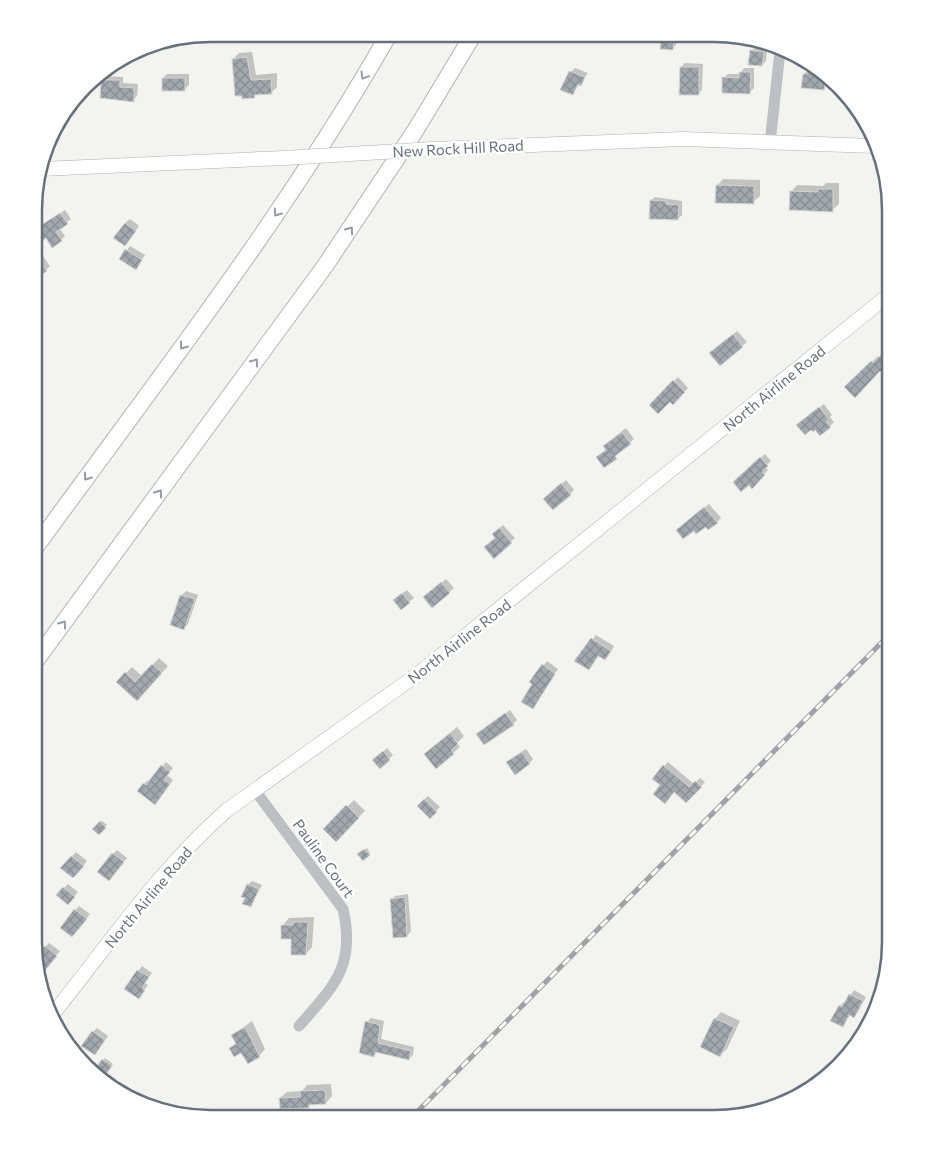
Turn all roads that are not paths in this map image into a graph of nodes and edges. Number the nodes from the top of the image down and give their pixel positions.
1 (384, 42) edge
2 (468, 42) edge
3 (780, 55) edge
4 (770, 142) junction
5 (870, 146) edge
6 (48, 169) edge
7 (882, 300) edge
8 (42, 538) edge
9 (42, 652) edge
10 (254, 789) junction
11 (57, 1009) edge
12 (298, 1026) dead end

1 -> 8 highway
9 -> 2 highway
3 - 4 street
4 - 5 main road, New Rock Hill Road
4 - 6 main road, New Rock Hill Road, bridge
7 - 10 main road, North Airline Road
10 - 11 main road, North Airline Road
10 - 12 street, Pauline Court

